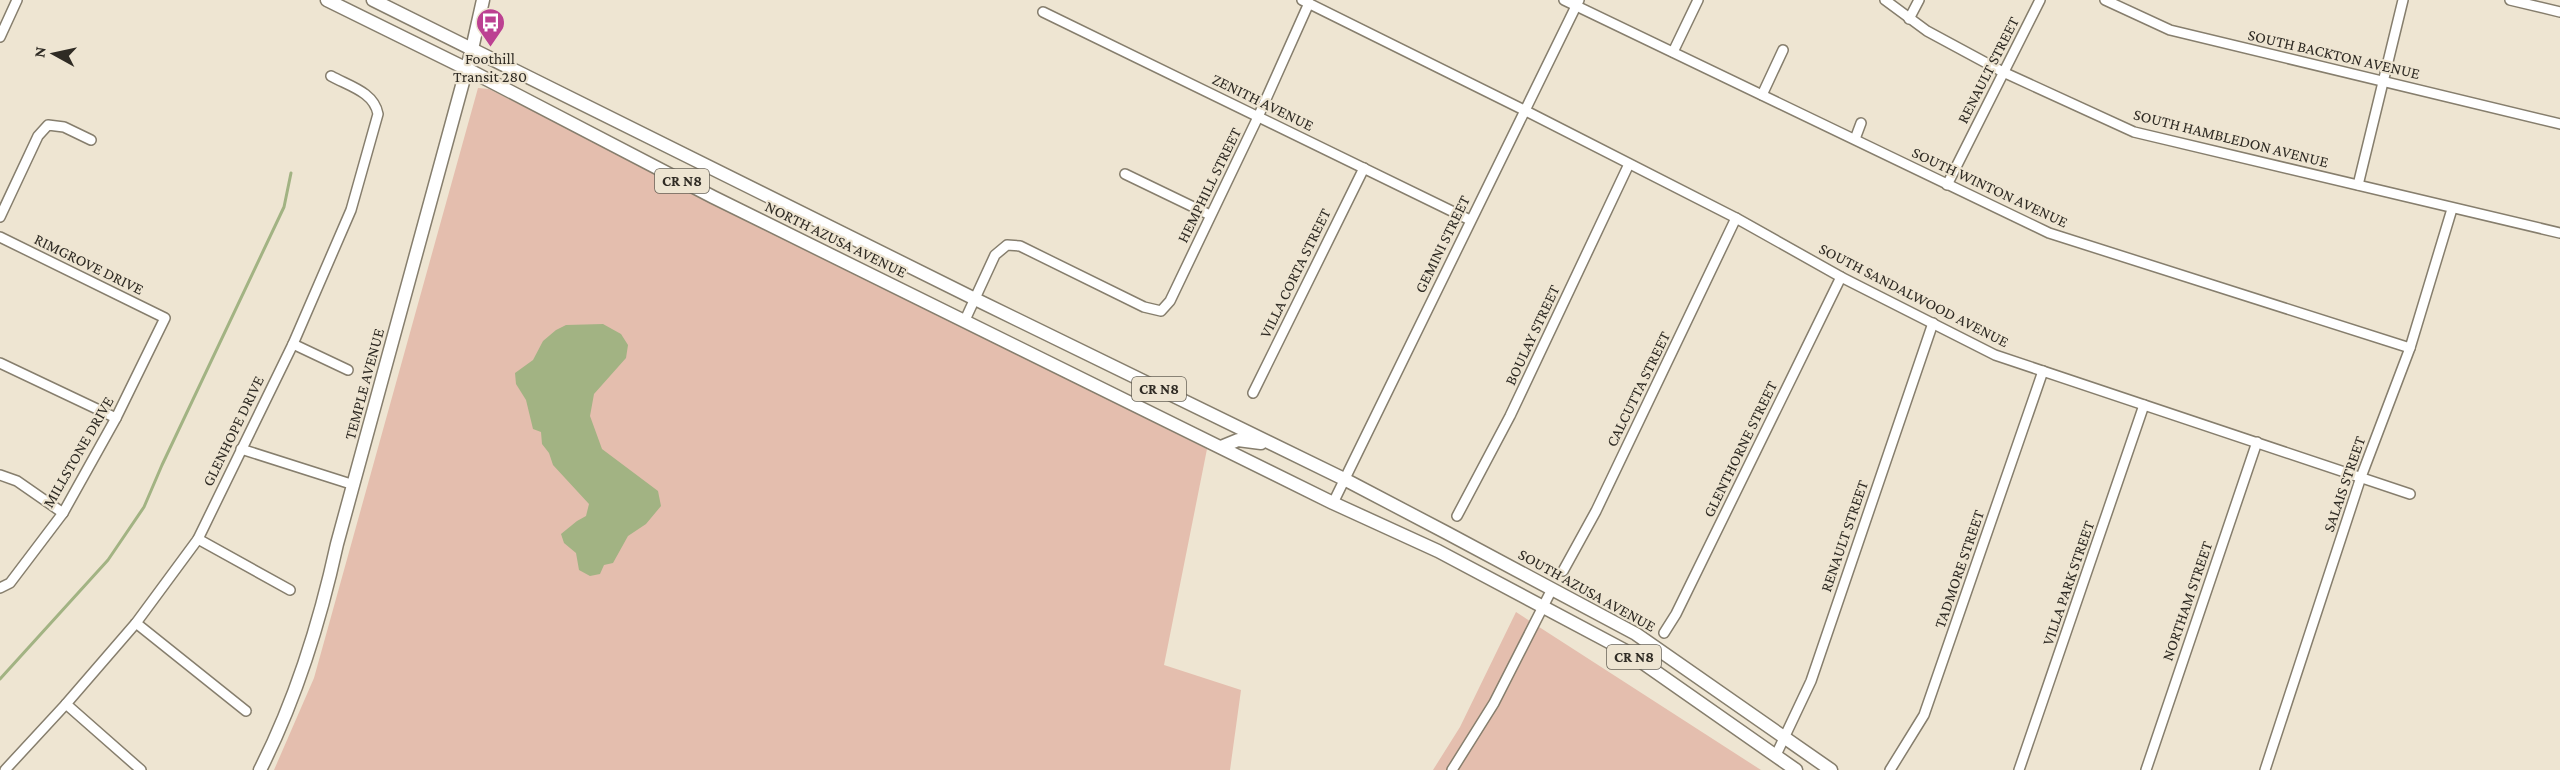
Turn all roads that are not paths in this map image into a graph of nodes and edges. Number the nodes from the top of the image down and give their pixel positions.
1 (17, 0) edge
2 (327, 0) edge
3 (373, 0) edge
4 (483, 0) edge
5 (1564, 0) edge
6 (1698, 0) edge
7 (1885, 0) edge
8 (1919, 0) edge
9 (2040, 0) edge
10 (2105, 0) edge
11 (2403, 0) edge
12 (2510, 0) edge
13 (1305, 2) edge
14 (1578, 3) edge
15 (1043, 12) dead end
16 (2560, 12) edge
17 (1909, 19) junction
18 (0, 37) edge
19 (472, 49) junction
20 (1783, 50) dead end
21 (1673, 52) junction
22 (467, 69) junction
23 (2004, 72) junction
24 (331, 76) dead end
25 (2384, 80) junction
26 (1762, 96) junction
27 (1526, 111) junction
28 (1258, 117) junction
29 (1862, 123) dead end
30 (2560, 124) edge
31 (1855, 139) junction
32 (91, 140) dead end
33 (1629, 164) junction
34 (1364, 168) junction
35 (1125, 174) dead end
36 (1947, 185) junction
37 (2358, 185) junction
38 (2452, 209) junction
39 (1210, 215) junction
40 (0, 217) edge
41 (1736, 218) junction
42 (1470, 220) junction
43 (2560, 233) edge
44 (0, 237) edge
45 (1841, 277) junction
46 (975, 299) junction
47 (165, 318) joint
48 (965, 320) junction
49 (1933, 323) junction
50 (293, 344) junction
51 (2410, 348) junction
52 (0, 363) edge
53 (348, 370) dead end
54 (2043, 371) junction
55 (1253, 393) dead end
56 (2144, 405) junction
57 (117, 418) junction
58 (2257, 442) junction
59 (1272, 444) junction
60 (1221, 447) junction
61 (241, 449) junction
62 (0, 475) edge
63 (2361, 477) junction
64 (1344, 479) junction
65 (354, 485) junction
66 (2410, 494) dead end
67 (1333, 503) junction
68 (63, 513) junction
69 (1457, 516) dead end
70 (198, 539) junction
71 (1563, 571) dead end
72 (0, 588) edge
73 (1552, 589) junction
74 (290, 590) dead end
75 (1542, 608) junction
76 (136, 623) junction
77 (1664, 633) dead end
78 (66, 704) junction
79 (246, 711) dead end
80 (1786, 737) junction
81 (1776, 755) junction
82 (5, 770) edge
83 (141, 770) edge
84 (260, 770) edge
85 (1452, 770) edge
86 (1797, 770) edge
87 (1831, 770) edge
88 (1890, 770) edge
89 (2019, 770) edge
90 (2146, 770) edge
91 (2265, 770) edge

1 - 18 street
2 - 22 main road, NORTH AZUSA AVENUE / CR N8
3 - 19 main road, NORTH AZUSA AVENUE / CR N8
4 - 19 main road, TEMPLE AVENUE
5 - 14 street, SOUTH WINTON AVENUE
6 - 21 street
7 - 17 street, SOUTH HAMBLEDON AVENUE
8 - 17 street
9 - 23 street, RENAULT STREET
10 - 25 street, SOUTH BACKTON AVENUE
11 - 25 street
12 - 16 street
13 - 27 street, SOUTH SANDALWOOD AVENUE
13 - 28 street, HEMPHILL STREET
14 - 21 street, SOUTH WINTON AVENUE
14 - 27 street, GEMINI STREET
15 - 28 street, ZENITH AVENUE
17 - 23 street, SOUTH HAMBLEDON AVENUE
19 - 22 main road, TEMPLE AVENUE
19 - 46 main road, NORTH AZUSA AVENUE / CR N8
20 - 26 street
21 - 26 street, SOUTH WINTON AVENUE
22 - 48 main road, NORTH AZUSA AVENUE / CR N8
22 - 65 main road, TEMPLE AVENUE
23 - 36 street, RENAULT STREET
23 - 37 street, SOUTH HAMBLEDON AVENUE
24 - 50 street, GLENHOPE DRIVE
25 - 30 street, SOUTH BACKTON AVENUE
25 - 37 street
26 - 31 street, SOUTH WINTON AVENUE
27 - 33 street, SOUTH SANDALWOOD AVENUE
27 - 42 street, GEMINI STREET
28 - 34 street, ZENITH AVENUE
28 - 39 street, HEMPHILL STREET
29 - 31 street
31 - 36 street, SOUTH WINTON AVENUE
32 - 40 street
33 - 41 street, SOUTH SANDALWOOD AVENUE
33 - 69 street, BOULAY STREET
34 - 42 street, ZENITH AVENUE
34 - 55 street, VILLA CORTA STREET
35 - 39 street
36 - 51 street, SOUTH WINTON AVENUE
37 - 38 street, SOUTH HAMBLEDON AVENUE
38 - 43 street, SOUTH HAMBLEDON AVENUE
38 - 51 street, SALAIS STREET
39 - 46 street, HEMPHILL STREET
41 - 45 street, SOUTH SANDALWOOD AVENUE
41 - 71 street, CALCUTTA STREET
42 - 64 street, GEMINI STREET
44 - 47 street, RIMGROVE DRIVE
45 - 49 street, SOUTH SANDALWOOD AVENUE
45 - 77 street, GLENTHORNE STREET
46 - 48 street
46 - 59 main road, NORTH AZUSA AVENUE / CR N8
47 - 57 street, MILLSTONE DRIVE
48 - 60 main road, NORTH AZUSA AVENUE / CR N8
49 - 54 street, SOUTH SANDALWOOD AVENUE
49 - 80 street, RENAULT STREET
50 - 53 street
50 - 61 street, GLENHOPE DRIVE
51 - 63 street, SALAIS STREET
52 - 57 street
54 - 56 street, SOUTH SANDALWOOD AVENUE
54 - 88 street, TADMORE STREET
56 - 58 street, SOUTH SANDALWOOD AVENUE
56 - 89 street, VILLA PARK STREET
57 - 68 street, MILLSTONE DRIVE
58 - 63 street, SOUTH SANDALWOOD AVENUE
58 - 90 street, NORTHAM STREET
59 - 60 main road
59 - 64 main road, NORTH AZUSA AVENUE / CR N8
60 - 67 main road, NORTH AZUSA AVENUE / CR N8
61 - 65 street
61 - 70 street, GLENHOPE DRIVE
62 - 68 street
63 - 66 street, SOUTH SANDALWOOD AVENUE
63 - 91 street, SALAIS STREET
64 - 67 street, GEMINI STREET
64 - 73 main road, SOUTH AZUSA AVENUE / CR N8
65 - 84 main road, TEMPLE AVENUE
67 - 75 main road, CR N8
68 - 72 street, MILLSTONE DRIVE
70 - 74 street
70 - 76 street, GLENHOPE DRIVE
73 - 75 street
73 - 80 main road, SOUTH AZUSA AVENUE / CR N8
75 - 81 main road, CR N8
75 - 85 street
76 - 78 street, GLENHOPE DRIVE
76 - 79 street
78 - 82 street, GLENHOPE DRIVE
78 - 83 street
80 - 81 street, RENAULT STREET
80 - 87 main road, SOUTH AZUSA AVENUE / CR N8
81 - 86 main road, CR N8

